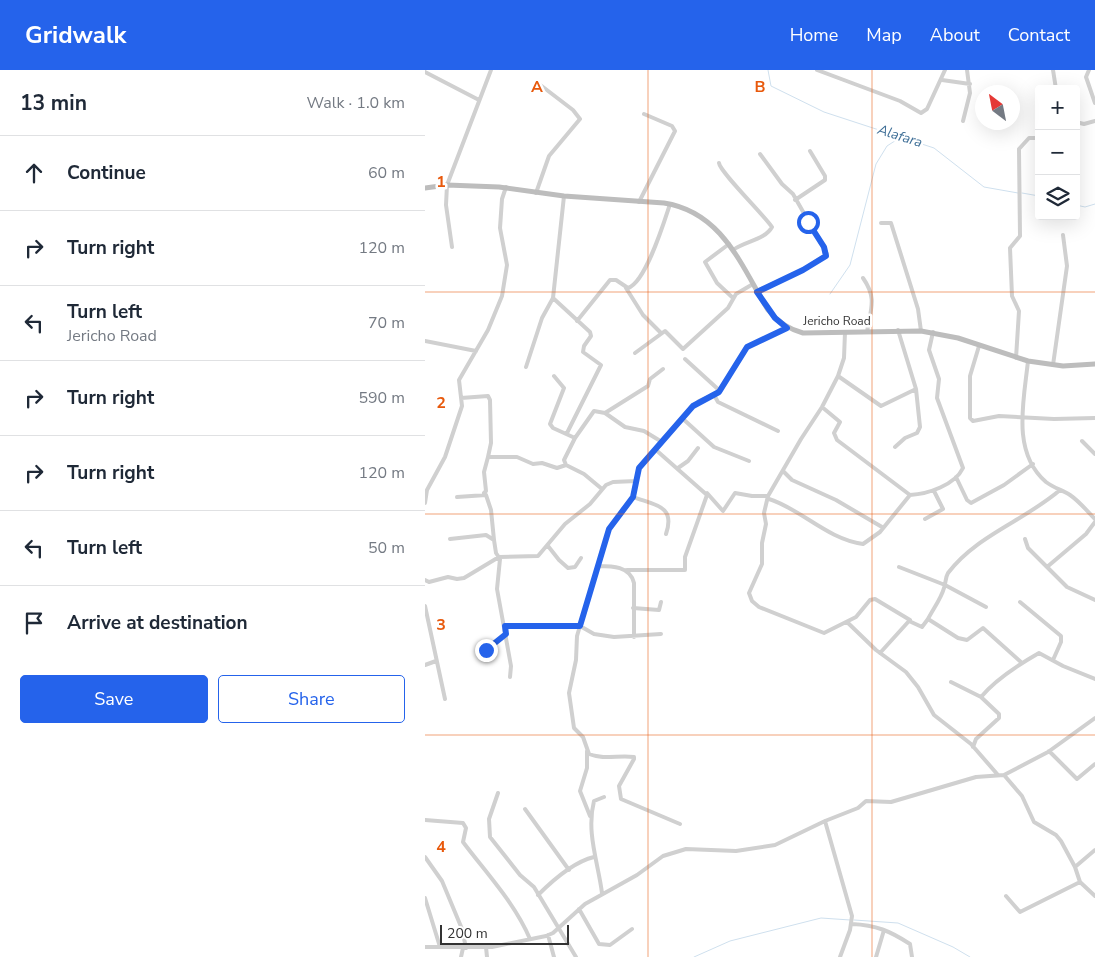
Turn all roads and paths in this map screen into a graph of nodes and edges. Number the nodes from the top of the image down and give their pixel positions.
1 (491, 70) edge
2 (817, 70) edge
3 (945, 70) edge
4 (967, 70) edge
5 (1053, 70) edge
6 (1089, 70) edge
7 (425, 72) edge
8 (942, 80) junction
9 (539, 84) dead end
10 (970, 84) junction
11 (1055, 85) edge
12 (479, 100) junction
13 (1095, 103) edge
14 (644, 114) dead end
15 (963, 121) dead end
16 (1095, 121) edge
17 (1080, 123) edge
18 (1035, 138) edge
19 (810, 151) dead end
20 (760, 154) dead end
21 (719, 163) dead end
22 (447, 185) junction
23 (506, 187) junction
24 (425, 188) edge
25 (536, 193) junction
26 (564, 196) junction
27 (795, 200) junction
28 (639, 202) junction
29 (670, 204) junction
30 (881, 223) dead end
31 (1063, 235) dead end
32 (729, 244) junction
33 (452, 247) dead end
34 (733, 250) junction
35 (863, 278) dead end
36 (753, 284) junction
37 (626, 288) junction
38 (757, 292) junction
39 (553, 298) junction
40 (733, 298) junction
41 (577, 321) junction
42 (787, 328) junction
43 (898, 330) junction
44 (845, 331) junction
45 (921, 331) junction
46 (867, 332) junction
47 (933, 332) junction
48 (661, 333) junction
49 (425, 341) edge
50 (979, 346) junction
51 (476, 351) junction
52 (635, 353) dead end
53 (1015, 358) junction
54 (685, 359) dead end
55 (1028, 361) junction
56 (1095, 364) edge
57 (1053, 365) junction
58 (526, 366) dead end
59 (663, 369) dead end
60 (554, 376) dead end
61 (838, 376) junction
62 (916, 389) junction
63 (720, 391) junction
64 (714, 395) junction
65 (461, 398) junction
66 (822, 407) junction
67 (605, 413) junction
68 (1022, 417) junction
69 (682, 418) junction
70 (1095, 418) edge
71 (778, 431) dead end
72 (567, 433) junction
73 (575, 438) junction
74 (1082, 441) dead end
75 (662, 442) junction
76 (895, 447) dead end
77 (698, 448) dead end
78 (656, 450) junction
79 (1095, 454) edge
80 (488, 457) junction
81 (749, 462) dead end
82 (1033, 464) junction
83 (566, 465) junction
84 (678, 468) junction
85 (783, 471) junction
86 (956, 476) junction
87 (636, 480) junction
88 (602, 489) junction
89 (1060, 490) junction
90 (934, 491) junction
91 (484, 493) junction
92 (707, 493) junction
93 (910, 495) junction
94 (457, 497) dead end
95 (633, 497) junction
96 (769, 498) junction
97 (425, 503) edge
98 (925, 519) dead end
99 (1095, 520) edge
100 (882, 527) junction
101 (666, 534) dead end
102 (450, 539) dead end
103 (1025, 539) dead end
104 (494, 540) junction
105 (548, 546) junction
106 (499, 557) junction
107 (581, 558) dead end
108 (598, 566) junction
109 (1047, 567) junction
110 (899, 568) dead end
111 (627, 570) junction
112 (425, 580) edge
113 (945, 585) junction
114 (1095, 600) edge
115 (661, 602) dead end
116 (1020, 602) dead end
117 (425, 606) edge
118 (985, 607) dead end
119 (633, 608) junction
120 (928, 619) junction
121 (911, 620) junction
122 (847, 622) junction
123 (505, 626) junction
124 (580, 626) junction
125 (506, 634) junction
126 (661, 634) dead end
127 (634, 637) junction
128 (486, 650) dead end
129 (880, 653) junction
130 (1053, 660) junction
131 (436, 662) junction
132 (1022, 663) junction
133 (425, 665) edge
134 (510, 677) dead end
135 (1095, 679) edge
136 (951, 682) dead end
137 (981, 697) junction
138 (445, 699) dead end
139 (1095, 718) edge
140 (973, 747) junction
141 (587, 751) junction
142 (1049, 751) junction
143 (1095, 764) edge
144 (1005, 775) junction
145 (998, 776) junction
146 (497, 793) dead end
147 (604, 797) dead end
148 (525, 809) dead end
149 (591, 818) junction
150 (425, 820) edge
151 (825, 821) junction
152 (679, 824) dead end
153 (1095, 850) edge
154 (425, 857) edge
155 (594, 857) junction
156 (1075, 867) junction
157 (569, 870) junction
158 (1080, 882) junction
159 (603, 893) junction
160 (538, 895) junction
161 (1006, 896) dead end
162 (1095, 896) edge
163 (425, 898) edge
164 (579, 909) junction
165 (852, 924) junction
166 (558, 928) junction
167 (631, 929) dead end
168 (884, 930) junction
169 (548, 935) junction
170 (530, 939) junction
171 (425, 946) edge
172 (440, 947) junction
173 (486, 947) junction
174 (464, 948) junction
175 (461, 957) edge
176 (487, 957) edge
177 (554, 957) edge
178 (576, 957) edge
179 (841, 957) edge
180 (876, 957) edge
181 (912, 957) edge

1 - 12 street
2 - 8 street
3 - 8 street
4 - 10 street
5 - 11 street
6 - 13 street
7 - 12 street
8 - 10 street
9 - 25 street
10 - 15 street
12 - 22 street
14 - 28 street
16 - 17 street
18 - 53 street
19 - 27 street
20 - 27 street
21 - 34 street
22 - 23 street, Jericho Road
22 - 24 street, Jericho Road
22 - 33 street
23 - 25 street, Jericho Road
23 - 51 street
25 - 26 street, Jericho Road
26 - 28 street, Jericho Road
26 - 39 street
27 - 38 street
28 - 29 street, Jericho Road
29 - 32 street, Jericho Road
29 - 37 street
30 - 45 street
31 - 57 street
32 - 34 street, Jericho Road
32 - 40 street
34 - 36 street, Jericho Road
35 - 46 street
36 - 38 street, Jericho Road
36 - 40 street
37 - 41 street
37 - 48 street
38 - 42 street, Jericho Road
39 - 41 street
39 - 58 street
40 - 48 street
41 - 72 street
42 - 44 street, Jericho Road
42 - 63 street
43 - 45 street, Jericho Road
43 - 46 street, Jericho Road
43 - 62 street
44 - 46 street, Jericho Road
44 - 61 street
45 - 47 street, Jericho Road
47 - 50 street, Jericho Road
47 - 86 street
48 - 52 street
49 - 51 street
50 - 53 street, Jericho Road
50 - 68 street
51 - 65 street
53 - 55 street, Jericho Road
54 - 63 street
55 - 57 street, Jericho Road
55 - 68 street
56 - 57 street, Jericho Road
59 - 67 street
60 - 72 street
61 - 62 street
61 - 66 street
62 - 76 street
63 - 64 street
64 - 69 street
64 - 71 street
65 - 80 street
65 - 97 street
66 - 85 street
66 - 93 street
67 - 73 street
67 - 75 street
68 - 70 street
68 - 82 street
69 - 75 street
69 - 81 street
72 - 73 street
73 - 83 street
74 - 79 street
75 - 78 street
77 - 84 street
78 - 84 street
78 - 87 street
80 - 83 street
80 - 91 street
82 - 86 street
82 - 89 street
83 - 88 street
84 - 92 street
85 - 96 street
85 - 100 street
86 - 90 street
87 - 88 street
87 - 95 street
88 - 105 street
89 - 99 street
89 - 113 street
90 - 93 street
90 - 98 street
91 - 94 street
91 - 104 street
92 - 96 street
92 - 111 street
93 - 100 street
95 - 101 street
95 - 108 street
96 - 100 street
96 - 122 street
99 - 109 street
102 - 104 street
103 - 109 street
104 - 106 street
105 - 106 street
105 - 107 street
106 - 112 street
106 - 123 street
108 - 111 street
108 - 124 street
109 - 114 street
110 - 113 street
111 - 119 street
113 - 118 street
113 - 120 street
115 - 119 street
116 - 130 street
117 - 131 street
119 - 127 street
120 - 121 street
120 - 132 street
121 - 122 street
121 - 129 street
122 - 129 street
123 - 124 street
123 - 125 street
124 - 127 street
124 - 141 street
125 - 128 street
125 - 134 street
126 - 127 street
129 - 140 street
130 - 132 street
130 - 135 street
131 - 133 street
131 - 138 street
132 - 137 street
136 - 137 street
137 - 140 street
139 - 142 street
140 - 145 street
141 - 149 street
141 - 152 street
142 - 143 street
142 - 144 street
144 - 145 street
144 - 156 street
145 - 151 street
146 - 160 street
147 - 149 street
148 - 157 street
149 - 155 street
150 - 170 street
151 - 159 street
151 - 165 street
153 - 156 street
154 - 174 street
155 - 157 street
155 - 159 street
156 - 158 street
157 - 160 street
158 - 161 street
158 - 162 street
159 - 164 street
160 - 166 street
163 - 172 street
164 - 166 street
164 - 167 street
165 - 168 street
165 - 179 street
166 - 169 street
166 - 178 street
168 - 180 street
168 - 181 street
169 - 170 street
169 - 177 street
170 - 173 street
171 - 172 street
172 - 174 street
173 - 174 street
173 - 176 street
174 - 175 street

